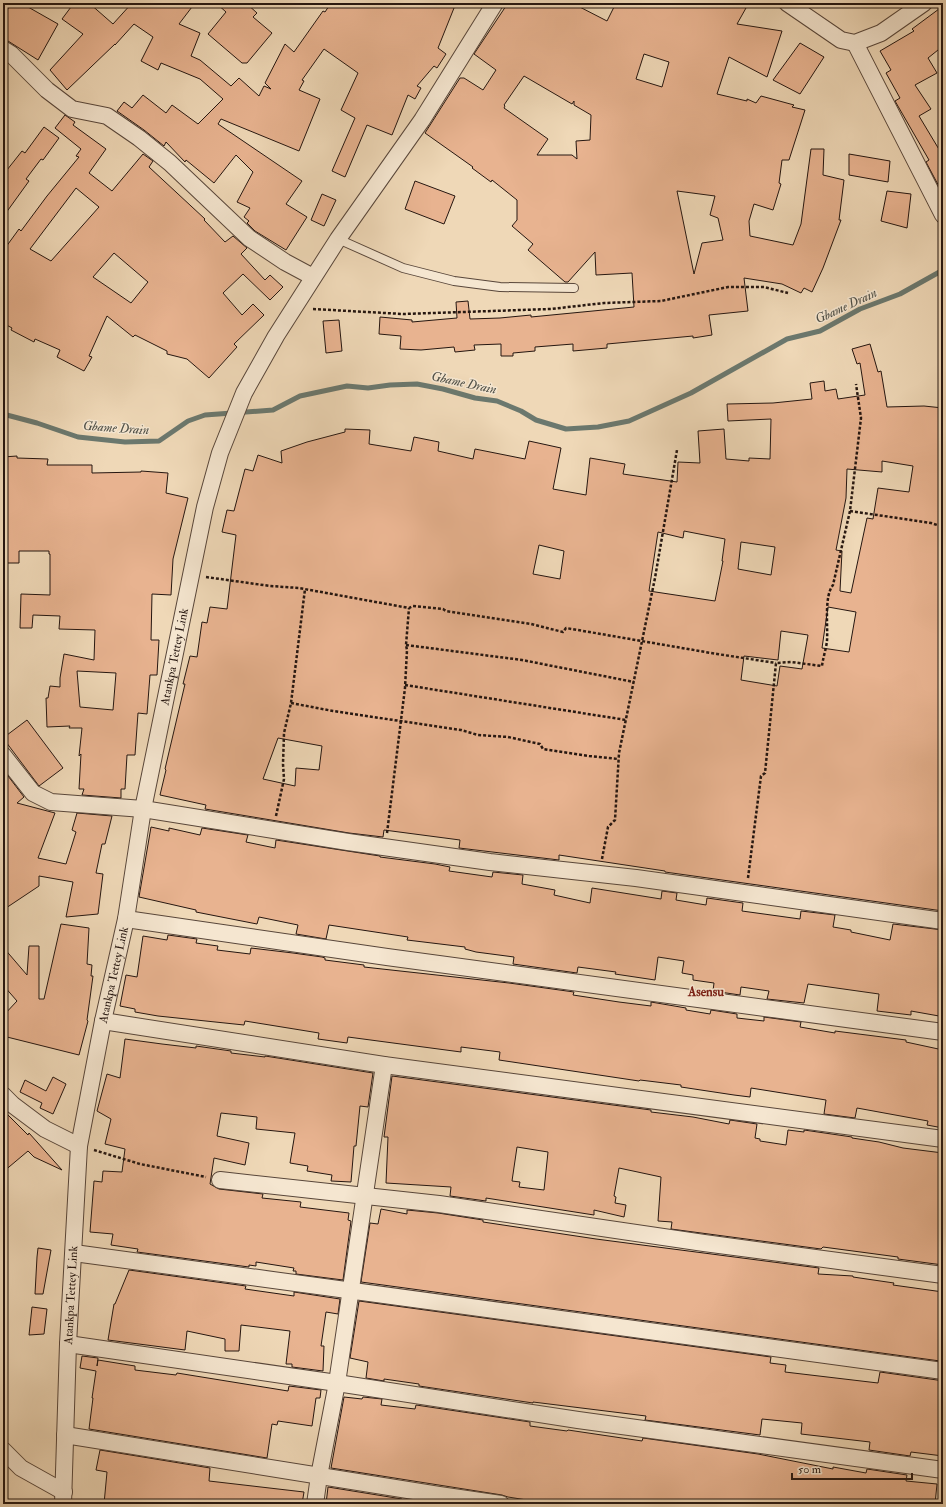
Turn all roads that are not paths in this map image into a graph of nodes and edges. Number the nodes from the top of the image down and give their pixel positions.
1 (495, 3) edge
2 (787, 3) edge
3 (924, 3) edge
4 (801, 8) edge
5 (855, 44) junction
6 (3, 49) edge
7 (943, 216) edge
8 (338, 239) junction
9 (313, 278) junction
10 (574, 288) dead end
11 (3, 755) edge
12 (143, 809) junction
13 (126, 919) junction
14 (943, 921) edge
15 (103, 1021) junction
16 (943, 1032) edge
17 (384, 1066) junction
18 (3, 1095) edge
19 (943, 1139) edge
20 (79, 1146) junction
21 (220, 1180) road end
22 (365, 1196) junction
23 (74, 1253) junction
24 (943, 1275) edge
25 (351, 1291) junction
26 (68, 1344) junction
27 (943, 1371) edge
28 (337, 1383) junction
29 (65, 1435) junction
30 (3, 1450) edge
31 (943, 1470) edge
32 (319, 1476) junction
33 (63, 1498) edge
34 (315, 1504) edge
35 (501, 1504) edge

1 - 8 street, Atankpa Tettey Link
2 - 4 street
3 - 5 street
4 - 5 street
5 - 7 street
6 - 9 street
8 - 9 street, Atankpa Tettey Link
8 - 10 lane
9 - 12 street, Atankpa Tettey Link
11 - 12 street
12 - 13 street, Atankpa Tettey Link
12 - 14 street
13 - 15 street, Atankpa Tettey Link
13 - 16 street
15 - 17 street
15 - 20 street, Atankpa Tettey Link
17 - 19 street
17 - 22 street
18 - 20 street
20 - 23 street, Atankpa Tettey Link
21 - 22 street
22 - 24 street
22 - 25 street
23 - 25 street
23 - 26 street, Atankpa Tettey Link
25 - 27 street
25 - 28 street
26 - 28 street
26 - 29 street, Atankpa Tettey Link
28 - 31 street
28 - 32 street
29 - 32 street
29 - 33 street, Atankpa Tettey Link
30 - 33 street
32 - 34 street
32 - 35 street

